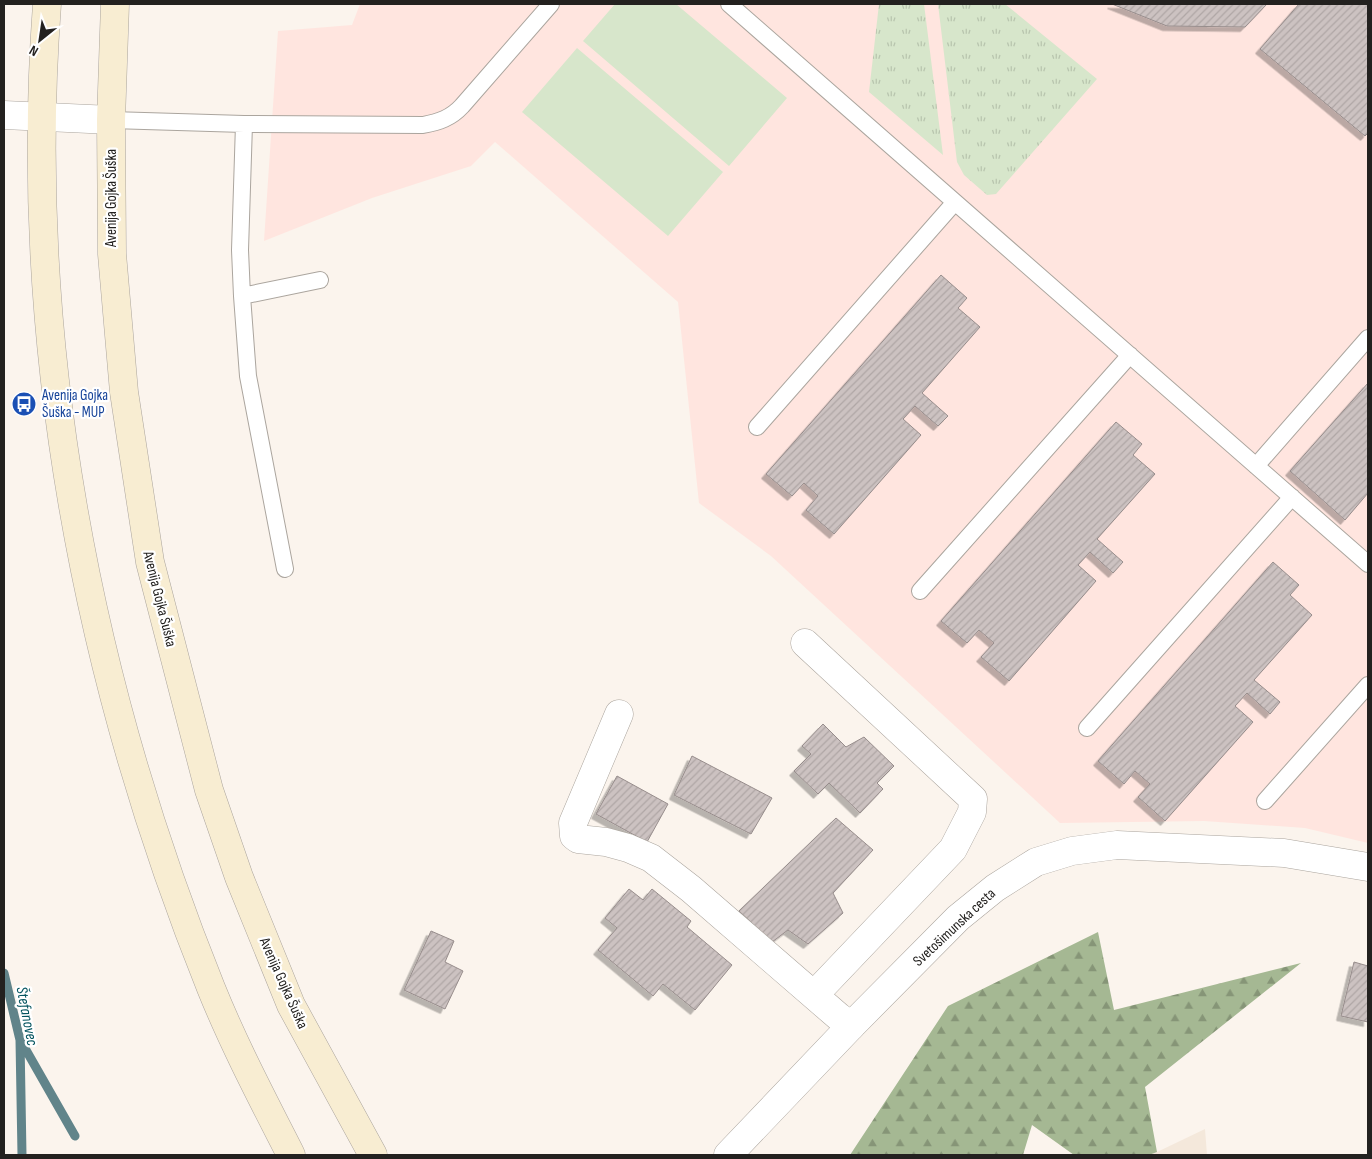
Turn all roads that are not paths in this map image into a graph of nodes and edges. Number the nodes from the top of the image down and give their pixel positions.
1 (47, 4) edge
2 (115, 4) edge
3 (551, 4) edge
4 (729, 4) edge
5 (4, 115) edge
6 (42, 117) junction
7 (111, 120) junction
8 (244, 124) junction
9 (955, 202) junction
10 (320, 280) dead end
11 (242, 296) junction
12 (1368, 338) edge
13 (1130, 355) junction
14 (758, 427) dead end
15 (1256, 466) junction
16 (1292, 497) junction
17 (1368, 564) edge
18 (285, 569) dead end
19 (920, 591) dead end
20 (804, 644) dead end
21 (1368, 685) edge
22 (619, 714) dead end
23 (1087, 728) dead end
24 (1265, 801) dead end
25 (1368, 867) edge
26 (814, 994) junction
27 (851, 1026) junction
28 (291, 1155) edge
29 (373, 1155) edge
30 (728, 1155) edge

1 - 6 main road
2 - 7 main road, Avenija Gojka Šuška
3 - 8 lane
4 - 9 lane
5 - 6 street
6 - 7 street
6 - 28 main road
7 - 8 lane
7 - 29 main road, Avenija Gojka Šuška
8 - 11 lane
9 - 13 lane
9 - 14 lane
10 - 11 lane
11 - 18 lane
12 - 15 lane
13 - 15 lane
13 - 19 lane
15 - 16 lane
16 - 17 lane
16 - 23 lane
20 - 26 street
21 - 24 lane
22 - 26 street
25 - 27 street, Svetošimunska cesta
26 - 27 street
27 - 30 street, Svetošimunska cesta

